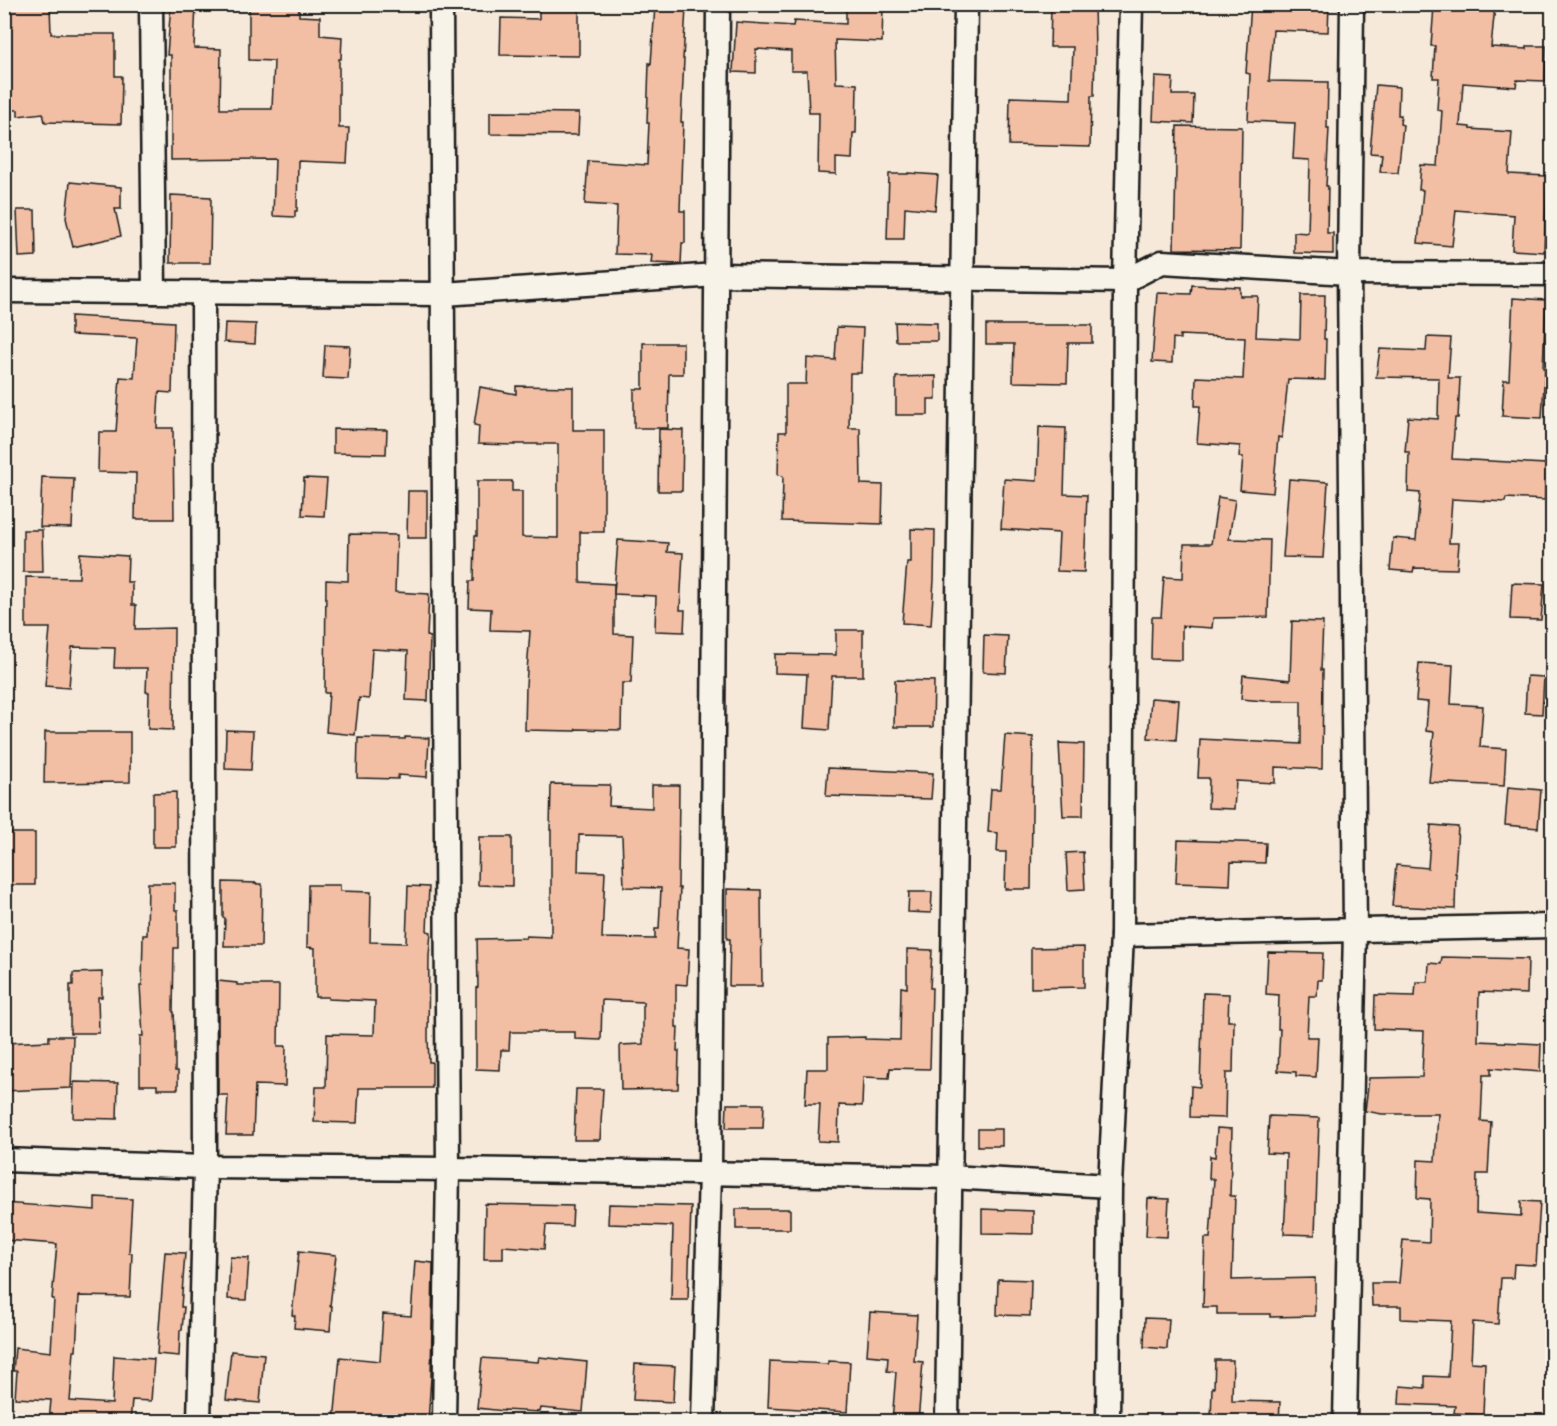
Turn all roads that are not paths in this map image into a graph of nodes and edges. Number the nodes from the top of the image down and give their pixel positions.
1 (151, 4) edge
2 (441, 4) edge
3 (718, 4) edge
4 (966, 4) edge
5 (1131, 4) edge
6 (1352, 4) edge
7 (1349, 273) junction
8 (1552, 274) edge
9 (716, 275) junction
10 (962, 278) junction
11 (1125, 281) junction
12 (4, 291) edge
13 (154, 292) junction
14 (203, 292) junction
15 (444, 294) junction
16 (1552, 926) edge
17 (1355, 929) junction
18 (1122, 934) junction
19 (4, 1160) edge
20 (205, 1167) junction
21 (448, 1168) junction
22 (710, 1172) junction
23 (950, 1177) junction
24 (1110, 1186) junction
25 (200, 1422) edge
26 (444, 1422) edge
27 (703, 1422) edge
28 (947, 1422) edge
29 (1108, 1422) edge
30 (1345, 1422) edge

1 - 13 street
2 - 15 street
3 - 9 street
4 - 10 street
5 - 11 street
6 - 7 street
7 - 8 street
7 - 11 street
7 - 17 street
9 - 10 street
9 - 15 street
9 - 22 street
10 - 11 street
10 - 23 street
11 - 18 street
12 - 13 street
13 - 14 street
14 - 15 street
14 - 20 street
15 - 21 street
16 - 17 street
17 - 18 street
17 - 30 street
18 - 24 street
19 - 20 street
20 - 21 street
20 - 25 street
21 - 22 street
21 - 26 street
22 - 23 street
22 - 27 street
23 - 24 street
23 - 28 street
24 - 29 street

